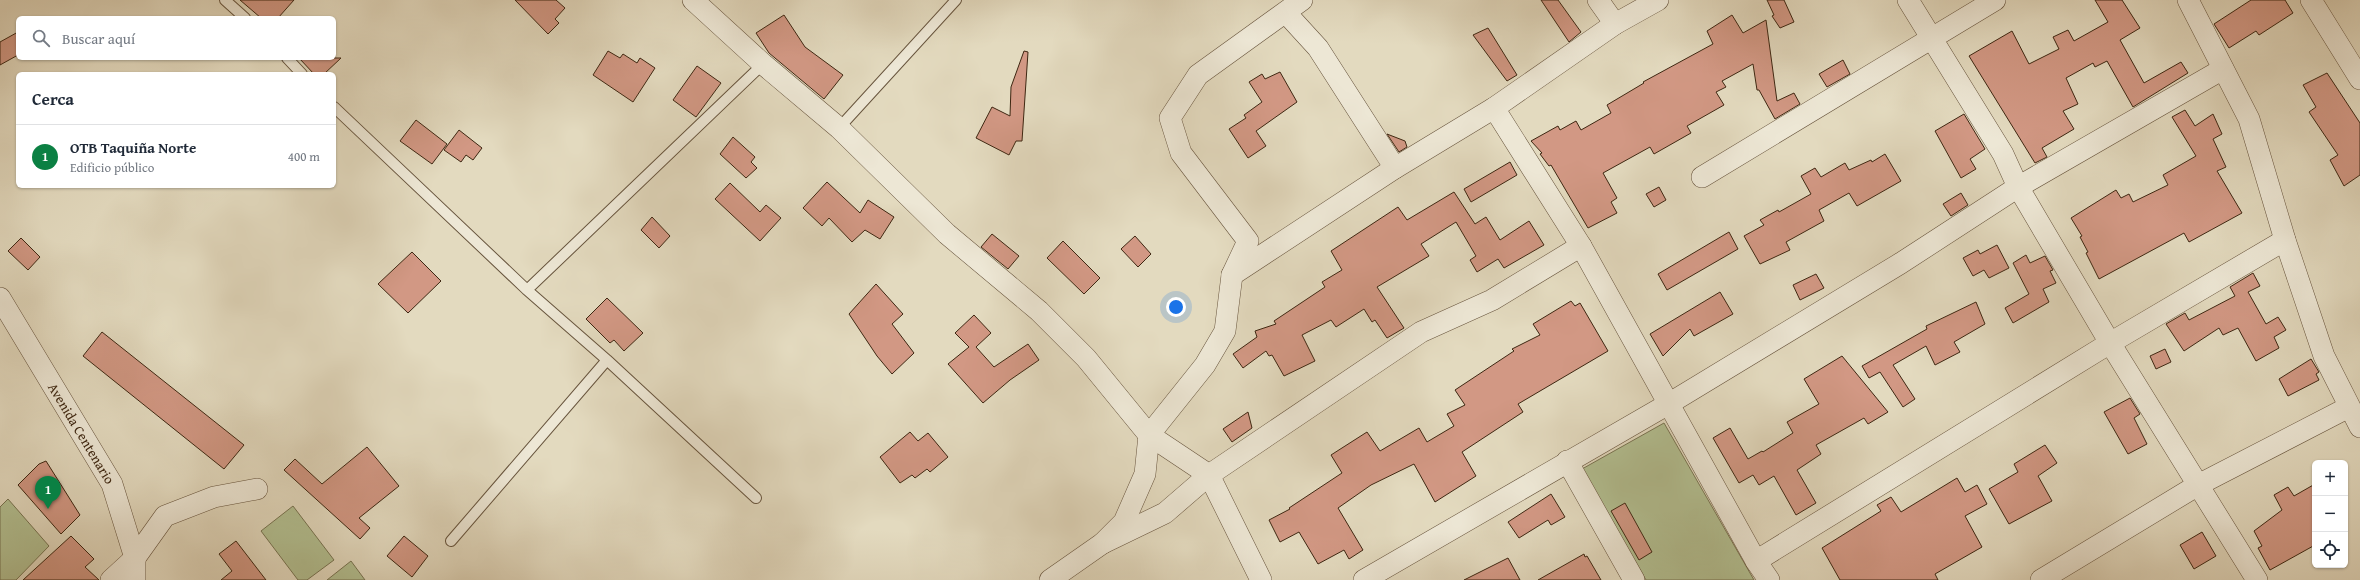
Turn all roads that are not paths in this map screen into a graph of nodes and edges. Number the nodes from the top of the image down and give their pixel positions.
1 (225, 0) edge
2 (693, 0) edge
3 (956, 0) edge
4 (1302, 0) edge
5 (1598, 0) edge
6 (1658, 0) edge
7 (1908, 0) edge
8 (1995, 0) edge
9 (2188, 0) edge
10 (2311, 0) edge
11 (1286, 13) junction
12 (243, 16) edge
13 (1615, 24) junction
14 (1933, 38) junction
15 (289, 60) edge
16 (763, 64) junction
17 (2223, 69) junction
18 (300, 72) edge
19 (2360, 79) edge
20 (1494, 108) junction
21 (336, 109) edge
22 (839, 128) junction
23 (1395, 168) junction
24 (1702, 177) dead end
25 (2018, 187) junction
26 (2285, 240) junction
27 (1581, 246) junction
28 (1232, 275) junction
29 (527, 290) junction
30 (0, 298) edge
31 (2110, 343) junction
32 (607, 360) junction
33 (1670, 403) junction
34 (2349, 407) junction
35 (2360, 427) edge
36 (1149, 435) junction
37 (1567, 461) junction
38 (1209, 475) junction
39 (2198, 485) junction
40 (257, 489) dead end
41 (756, 498) dead end
42 (451, 541) dead end
43 (1103, 542) junction
44 (135, 558) junction
45 (1756, 561) junction
46 (111, 580) edge
47 (135, 580) edge
48 (1050, 580) edge
49 (1261, 580) edge
50 (1364, 580) edge
51 (1634, 580) edge
52 (1769, 580) edge
53 (2041, 580) edge
54 (2257, 580) edge

1 - 12 lane
2 - 16 street
3 - 22 lane
4 - 11 street
5 - 13 street
6 - 13 street
7 - 14 street
8 - 14 street
9 - 17 street
10 - 19 street
11 - 23 street
11 - 28 street
13 - 20 street
14 - 24 street
14 - 25 street
15 - 18 lane
16 - 22 street
16 - 29 lane
17 - 25 street
17 - 26 street
20 - 23 street
20 - 27 street
21 - 29 lane
22 - 36 street
23 - 28 street
25 - 31 street
25 - 33 street
26 - 31 street
26 - 34 street
27 - 33 street
27 - 38 street
28 - 36 street
29 - 32 lane
30 - 44 street, Avenida Centenario
31 - 39 street
31 - 45 street
32 - 41 lane
32 - 42 lane
33 - 37 street
33 - 45 street
34 - 35 street
34 - 39 street
36 - 38 street
36 - 43 street
37 - 50 street
37 - 51 street
38 - 43 street
38 - 49 street
39 - 53 street
39 - 54 street
40 - 44 street
43 - 48 street
44 - 46 street
44 - 47 street, Avenida Centenario
45 - 52 street

